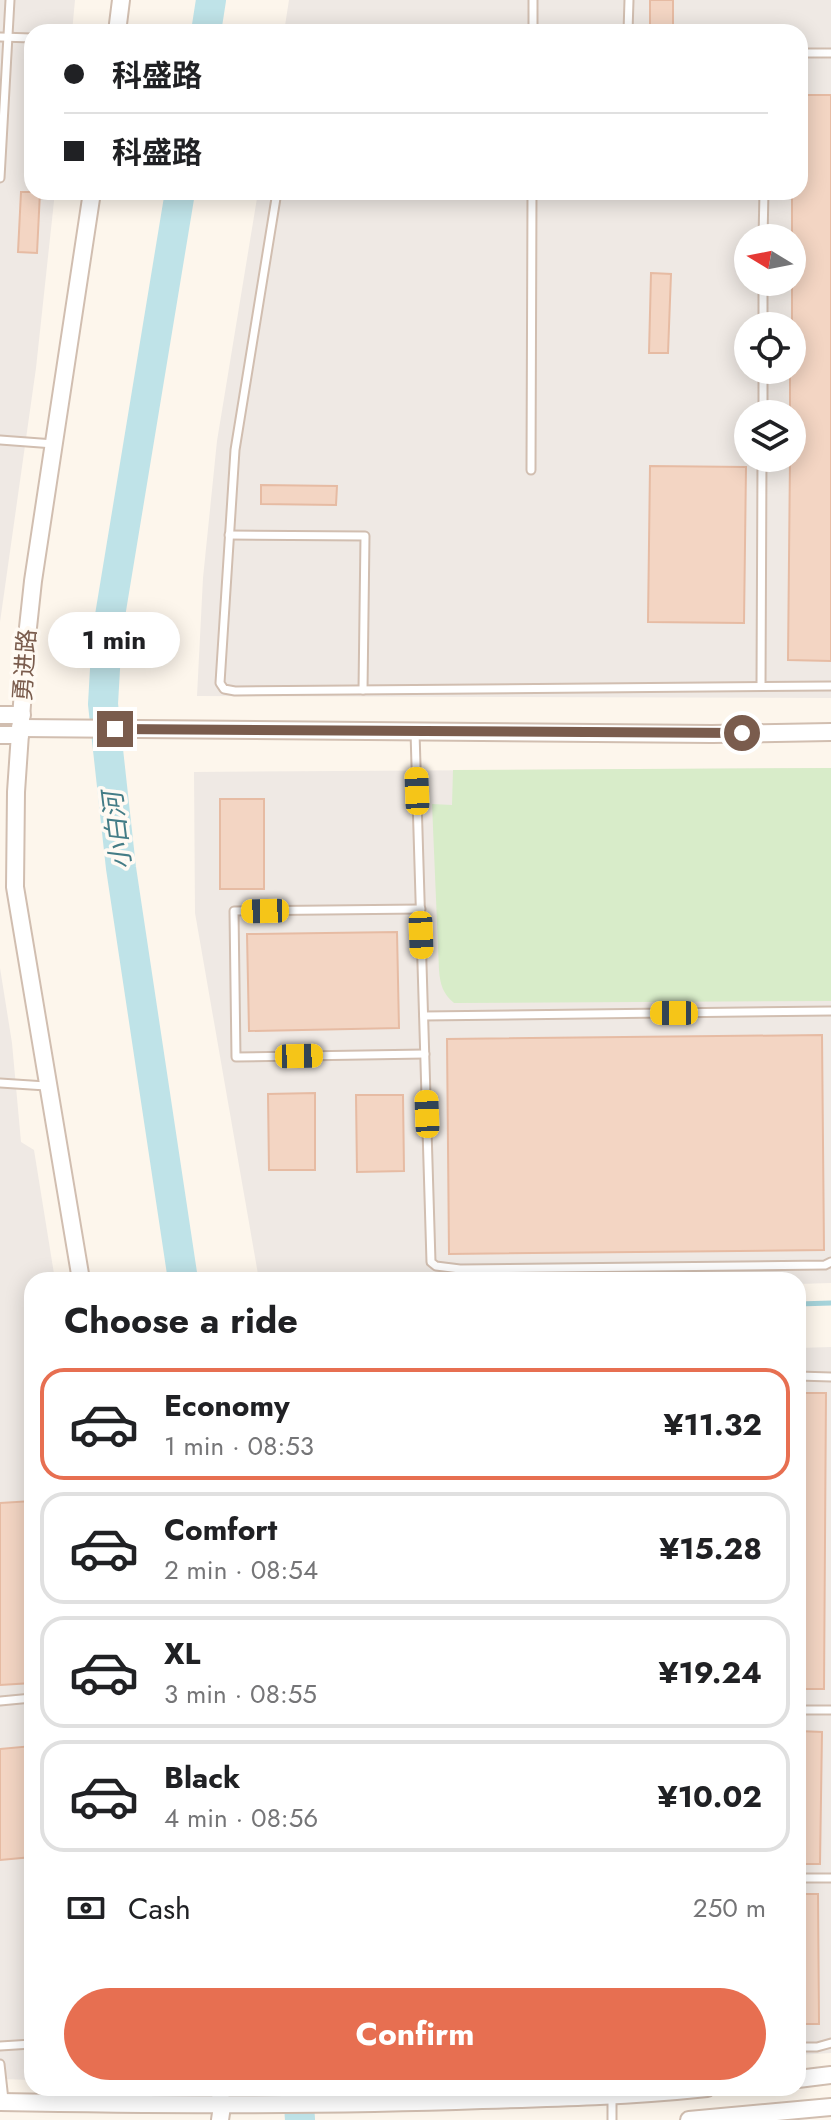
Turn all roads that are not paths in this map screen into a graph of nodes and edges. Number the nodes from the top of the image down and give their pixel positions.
1 (10, 0) edge
2 (121, 0) edge
3 (533, 0) edge
4 (629, 0) edge
5 (118, 24) edge
6 (533, 24) edge
7 (628, 24) edge
8 (4, 38) edge
9 (808, 53) edge
10 (831, 53) edge
11 (0, 178) edge
12 (91, 200) edge
13 (276, 200) edge
14 (532, 200) edge
15 (764, 200) edge
16 (763, 224) edge
17 (0, 440) edge
18 (54, 444) junction
19 (531, 470) dead end
20 (762, 472) edge
21 (229, 535) junction
22 (761, 686) junction
23 (831, 686) edge
24 (363, 690) junction
25 (0, 715) edge
26 (21, 726) junction
27 (415, 732) junction
28 (831, 732) edge
29 (0, 735) edge
30 (421, 909) junction
31 (831, 1011) edge
32 (424, 1016) junction
33 (425, 1054) junction
34 (0, 1083) edge
35 (48, 1086) junction
36 (831, 1262) edge
37 (80, 1272) edge
38 (806, 1376) edge
39 (831, 1377) edge
40 (24, 1699) edge
41 (0, 1701) edge
42 (806, 1710) edge
43 (831, 1710) edge
44 (806, 1878) edge
45 (831, 1878) edge
46 (831, 2043) edge
47 (24, 2044) edge
48 (0, 2046) edge
49 (806, 2047) edge
50 (0, 2064) edge
51 (831, 2075) edge
52 (806, 2078) edge
53 (546, 2096) edge
54 (616, 2096) edge
55 (2, 2102) edge
56 (831, 2107) edge
57 (221, 2113) edge
58 (612, 2120) edge
59 (689, 2120) edge

1 - 8 lane
2 - 5 street
3 - 6 lane
4 - 7 lane
8 - 11 lane
9 - 10 lane
12 - 18 street, 勇进路
13 - 21 lane
14 - 19 lane
15 - 16 lane
17 - 18 lane
18 - 26 street, 勇进路
20 - 22 lane
21 - 24 lane
21 - 24 lane
22 - 23 lane
22 - 24 lane
25 - 26 street
26 - 27 street
26 - 29 street
26 - 35 street, 勇进路
27 - 28 street
27 - 30 lane
30 - 32 lane
30 - 33 lane
31 - 32 lane
32 - 33 lane
33 - 36 lane
34 - 35 lane
35 - 37 street, 勇进路
38 - 39 lane
40 - 41 lane
42 - 43 lane
44 - 45 lane
46 - 49 lane
47 - 48 lane
50 - 55 lane
51 - 52 street
53 - 57 street
54 - 58 lane
55 - 57 street
56 - 59 street

